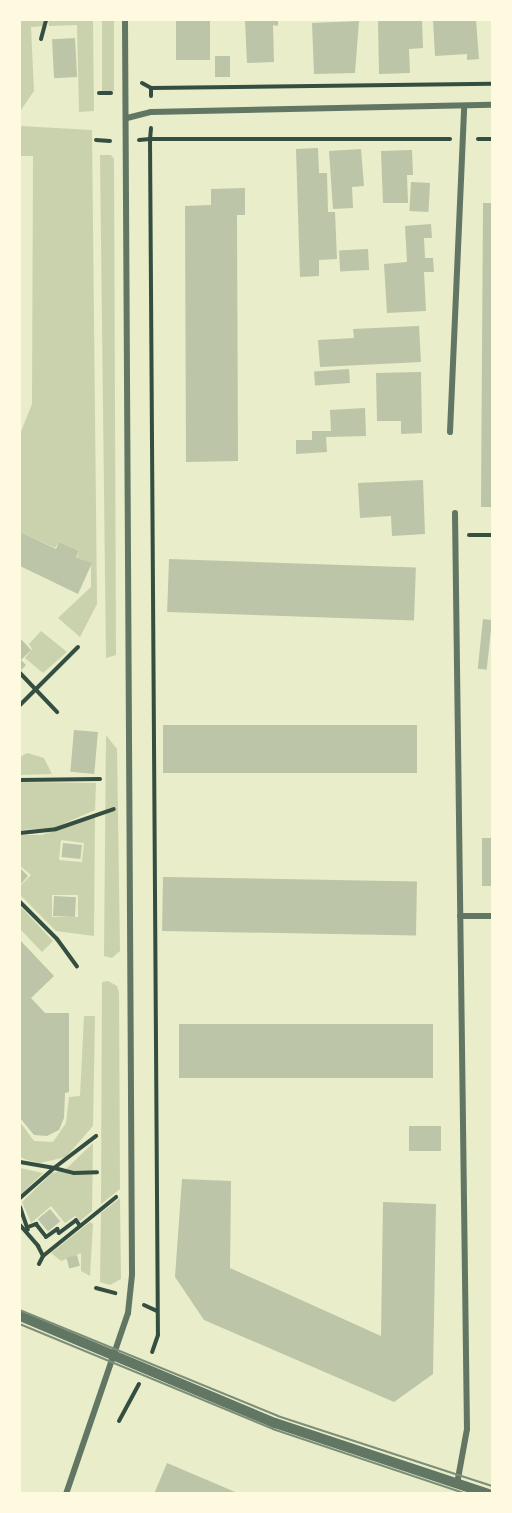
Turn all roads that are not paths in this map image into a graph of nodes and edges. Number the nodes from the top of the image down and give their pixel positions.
1 (125, 20) edge
2 (464, 105) junction
3 (492, 105) edge
4 (127, 118) junction
5 (450, 432) dead end
6 (455, 513) dead end
7 (460, 916) junction
8 (492, 916) edge
9 (20, 1316) edge
10 (115, 1356) junction
11 (457, 1485) junction
12 (66, 1494) edge
13 (488, 1494) edge

1 - 4 street
2 - 3 street
2 - 4 street
2 - 5 street
4 - 10 street
6 - 7 street
7 - 8 street
7 - 11 street
9 - 10 street
10 - 11 street
10 - 12 street
11 - 13 street

